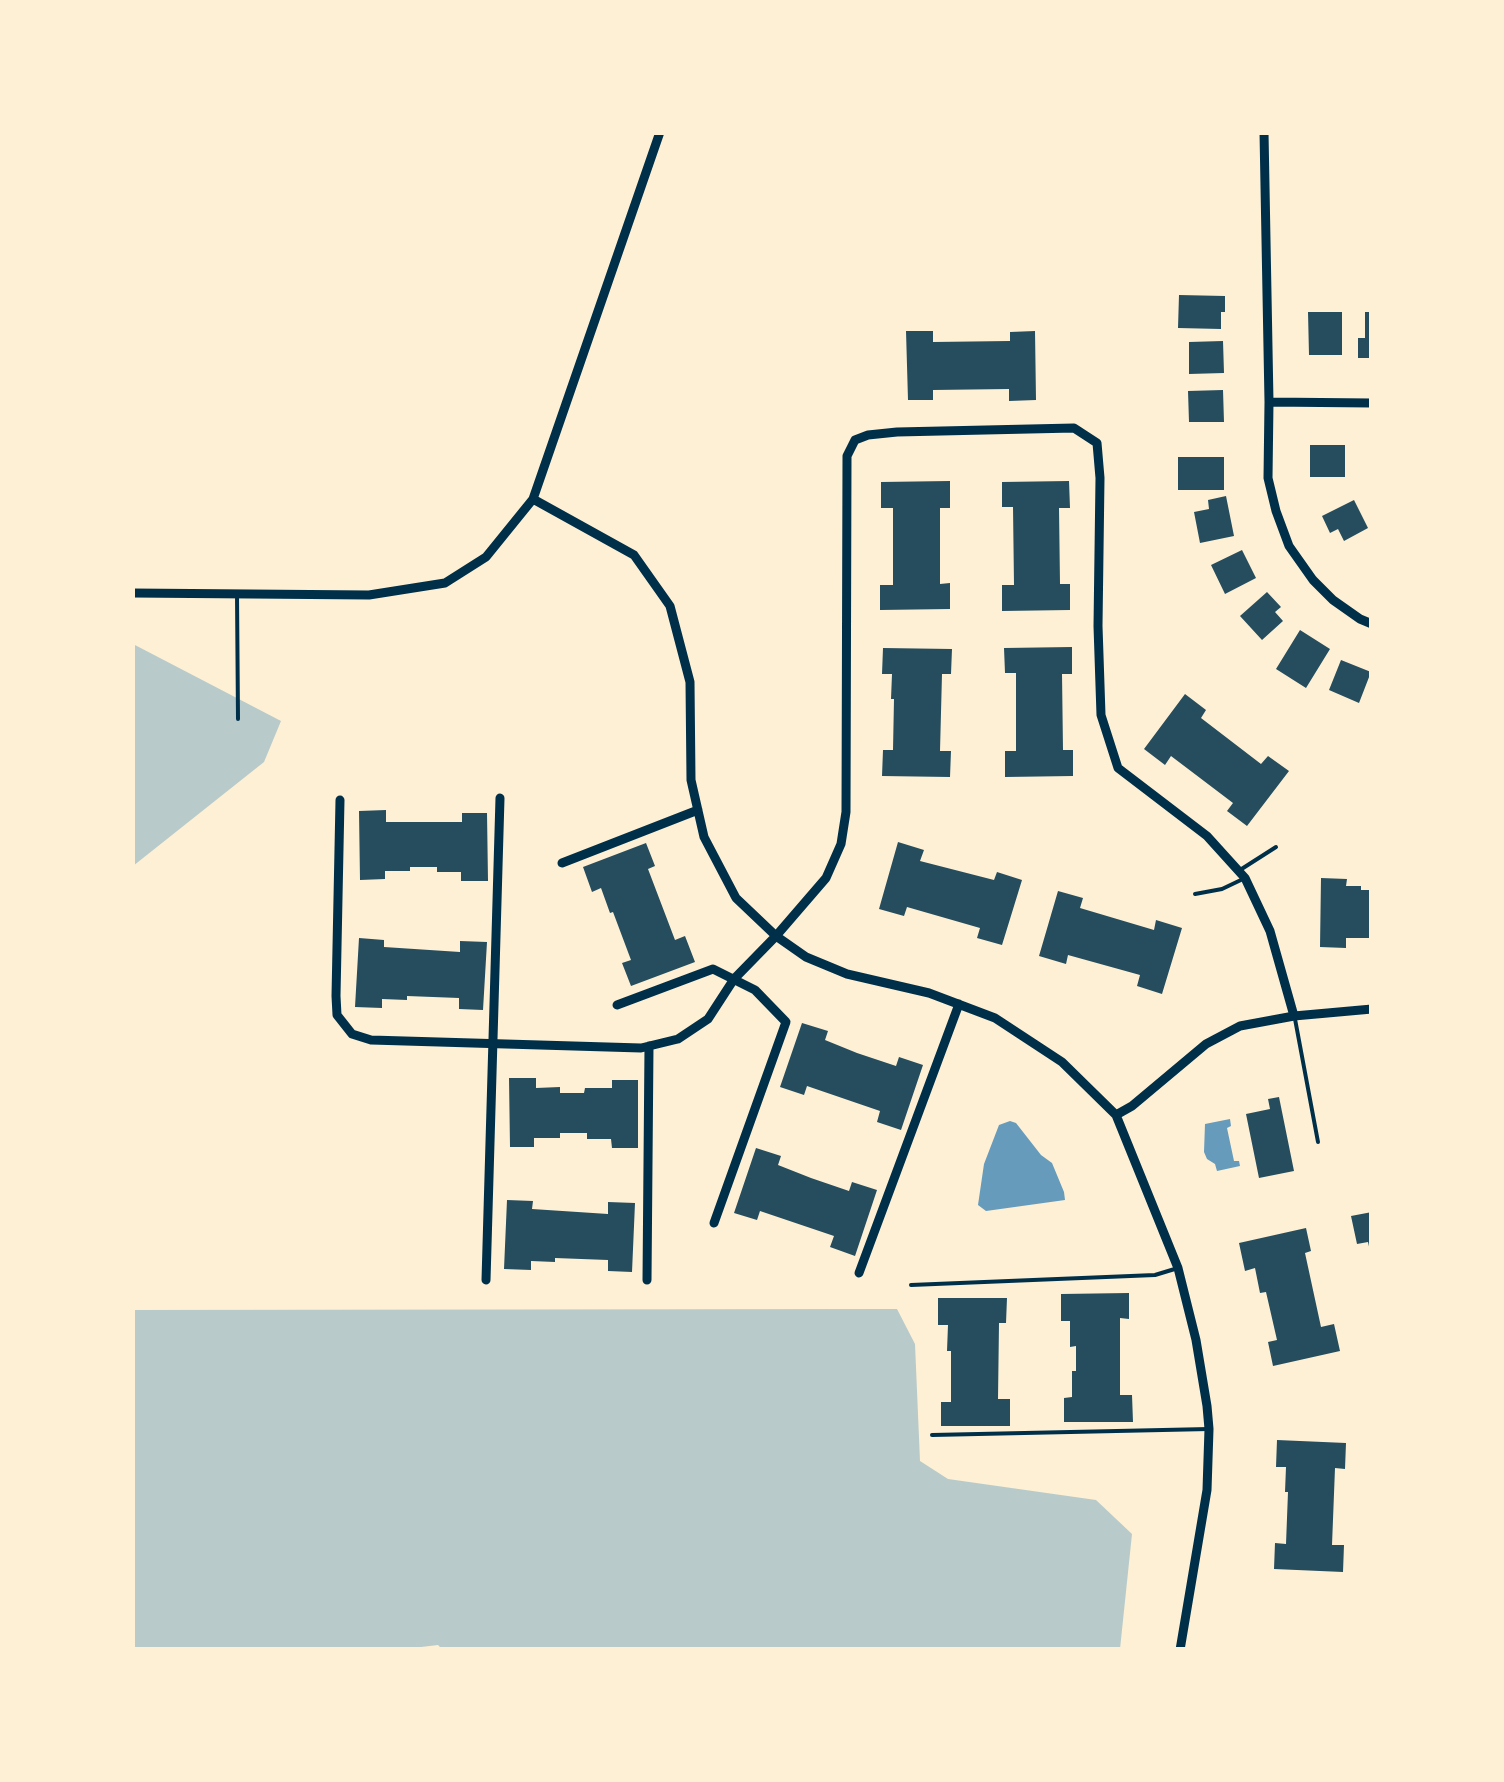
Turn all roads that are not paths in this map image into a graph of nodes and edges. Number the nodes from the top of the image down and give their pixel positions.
1 (660, 132) edge
2 (1264, 132) edge
3 (1270, 402) junction
4 (1372, 403) edge
5 (533, 499) junction
6 (132, 593) edge
7 (237, 595) junction
8 (1372, 624) edge
9 (238, 719) dead end
10 (500, 798) dead end
11 (340, 800) dead end
12 (698, 810) junction
13 (1276, 847) dead end
14 (562, 863) dead end
15 (1242, 874) junction
16 (1195, 894) dead end
17 (776, 936) junction
18 (734, 979) junction
19 (959, 1004) junction
20 (617, 1005) dead end
21 (1372, 1009) edge
22 (1294, 1016) junction
23 (492, 1044) junction
24 (648, 1046) junction
25 (1116, 1115) junction
26 (1318, 1142) dead end
27 (714, 1223) dead end
28 (1178, 1268) junction
29 (858, 1272) dead end
30 (486, 1280) dead end
31 (647, 1280) dead end
32 (911, 1285) dead end
33 (1210, 1429) junction
34 (932, 1435) dead end
35 (1180, 1650) edge

1 - 5 street
2 - 3 street
3 - 4 street
3 - 8 street
5 - 7 street
5 - 12 street
6 - 7 street
7 - 9 lane
10 - 23 street
11 - 23 street
12 - 14 street
12 - 17 street
13 - 15 lane
15 - 16 lane
15 - 17 street
15 - 22 street
17 - 18 street
17 - 19 street
18 - 20 street
18 - 24 street
18 - 27 street
19 - 25 street
19 - 29 street
21 - 22 street
22 - 25 street
22 - 26 lane
23 - 24 street
23 - 30 street
24 - 31 street
25 - 28 street
28 - 32 lane
28 - 33 street
33 - 34 lane
33 - 35 street

